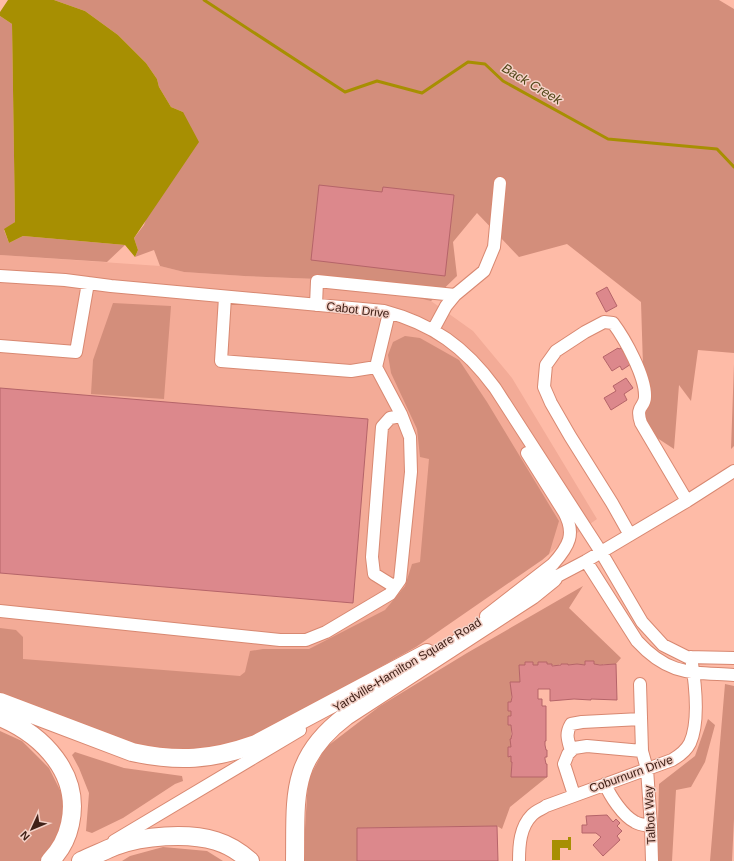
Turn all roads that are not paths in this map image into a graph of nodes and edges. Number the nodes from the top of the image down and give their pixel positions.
1 (500, 183) dead end
2 (0, 276) edge
3 (88, 283) junction
4 (455, 295) junction
5 (225, 297) junction
6 (316, 305) junction
7 (389, 313) junction
8 (433, 330) junction
9 (0, 346) edge
10 (376, 367) junction
11 (495, 388) junction
12 (401, 416) junction
13 (734, 470) edge
14 (687, 501) junction
15 (630, 535) junction
16 (601, 552) junction
17 (586, 561) junction
18 (553, 578) junction
19 (395, 587) junction
20 (0, 611) edge
21 (481, 619) junction
22 (427, 653) junction
23 (691, 657) junction
24 (734, 658) edge
25 (693, 672) junction
26 (734, 675) edge
27 (640, 684) dead end
28 (0, 702) edge
29 (0, 717) edge
30 (641, 719) junction
31 (571, 751) junction
32 (642, 751) junction
33 (647, 769) junction
34 (605, 784) junction
35 (574, 795) junction
36 (651, 826) junction
37 (50, 861) edge
38 (81, 861) edge
39 (250, 861) edge
40 (295, 861) edge
41 (519, 861) edge
42 (652, 861) edge

1 - 4 street
2 - 3 street, Cabot Drive
3 - 5 street, Cabot Drive
3 - 9 street
4 - 6 street
4 - 8 street
5 - 6 street, Cabot Drive
5 - 10 street
6 - 7 street, Cabot Drive
7 - 8 street, Cabot Drive
7 - 10 street
8 - 11 street, Cabot Drive
10 - 12 street
11 - 16 street, Cabot Drive
11 - 21 street
12 - 19 street
12 - 19 street
13 - 14 street, Yardville-Hamilton Square Road
14 - 15 street, Yardville-Hamilton Square Road
14 - 15 street
15 - 16 street, Yardville-Hamilton Square Road
16 - 17 street, Yardville-Hamilton Square Road
16 - 23 street, Cabot Drive
17 - 18 street, Yardville-Hamilton Square Road
17 - 25 street
18 - 21 street, Yardville-Hamilton Square Road
18 - 40 highway
19 - 20 street
21 - 22 street, Yardville-Hamilton Square Road
22 - 28 highway
22 - 38 street, Yardville-Hamilton Square Road
23 - 24 street
23 - 25 street, Coburnurn Drive
25 - 26 street
25 - 33 street, Coburnurn Drive
27 - 30 street, Talbot Way
29 - 37 highway
30 - 31 street
30 - 32 street, Talbot Way
31 - 32 street
31 - 35 street
32 - 33 street, Talbot Way
33 - 34 street, Coburnurn Drive
33 - 36 street, Talbot Way
34 - 35 street, Coburnurn Drive
34 - 36 street
35 - 41 street, Coburnurn Drive
36 - 42 street, Talbot Way
38 - 39 highway

